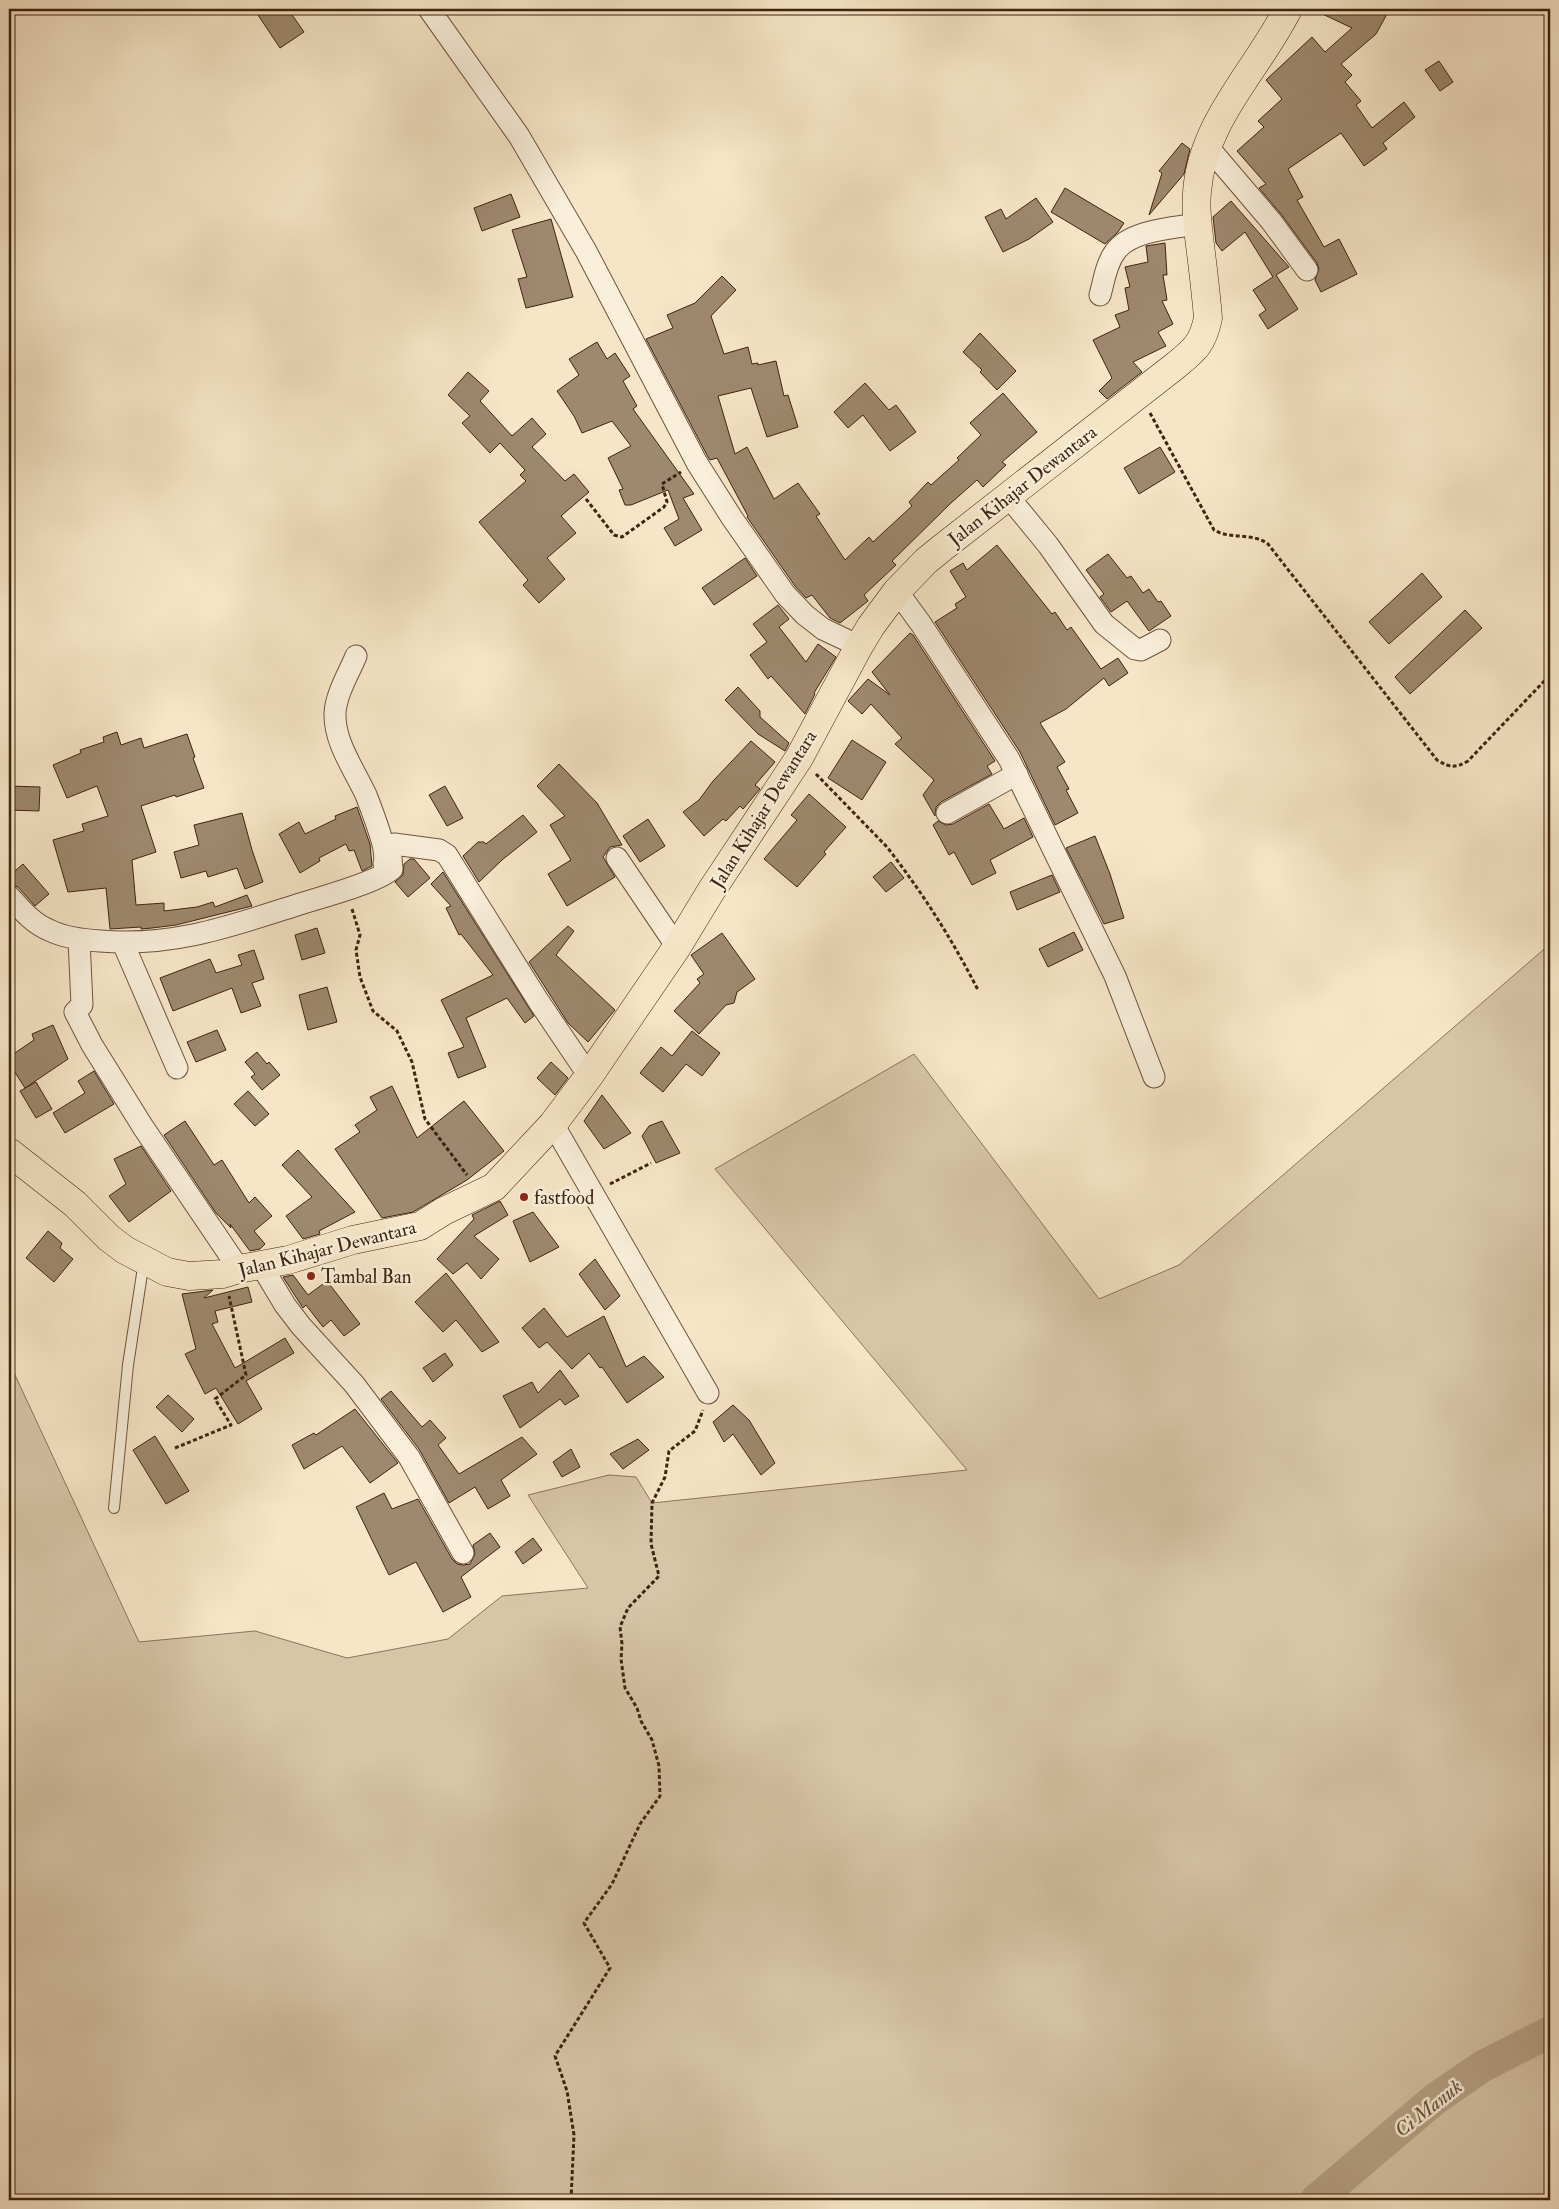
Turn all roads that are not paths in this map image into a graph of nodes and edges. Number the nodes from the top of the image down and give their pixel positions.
1 (429, 9) edge
2 (1288, 9) edge
3 (1208, 147) junction
4 (1198, 224) junction
5 (1307, 270) dead end
6 (1100, 296) dead end
7 (1007, 495) junction
8 (897, 592) junction
9 (1160, 640) dead end
10 (859, 646) junction
11 (356, 656) dead end
12 (1017, 774) junction
13 (947, 813) dead end
14 (617, 858) dead end
15 (379, 876) junction
16 (9, 896) edge
17 (79, 940) junction
18 (123, 943) junction
19 (677, 947) junction
20 (177, 1068) dead end
21 (589, 1076) junction
22 (1154, 1077) dead end
23 (553, 1124) junction
24 (9, 1152) edge
25 (144, 1261) junction
26 (241, 1269) junction
27 (708, 1392) road end
28 (114, 1508) dead end
29 (463, 1553) dead end

1 - 10 street
2 - 3 main road, Jalan Kihajar Dewantara
3 - 4 main road, Jalan Kihajar Dewantara
3 - 5 street
4 - 6 street
4 - 7 main road, Jalan Kihajar Dewantara
7 - 8 main road, Jalan Kihajar Dewantara
7 - 9 street
8 - 10 main road, Jalan Kihajar Dewantara
8 - 12 street
10 - 19 main road, Jalan Kihajar Dewantara
11 - 15 street
12 - 13 street
12 - 22 street
14 - 19 street
15 - 18 street
15 - 21 street
16 - 17 street
17 - 18 street
17 - 26 street
18 - 20 street
19 - 21 main road, Jalan Kihajar Dewantara
21 - 23 main road, Jalan Kihajar Dewantara
23 - 26 main road, Jalan Kihajar Dewantara
23 - 27 street
24 - 25 main road, Jalan Kihajar Dewantara
25 - 26 main road, Jalan Kihajar Dewantara
25 - 28 lane
26 - 29 street

